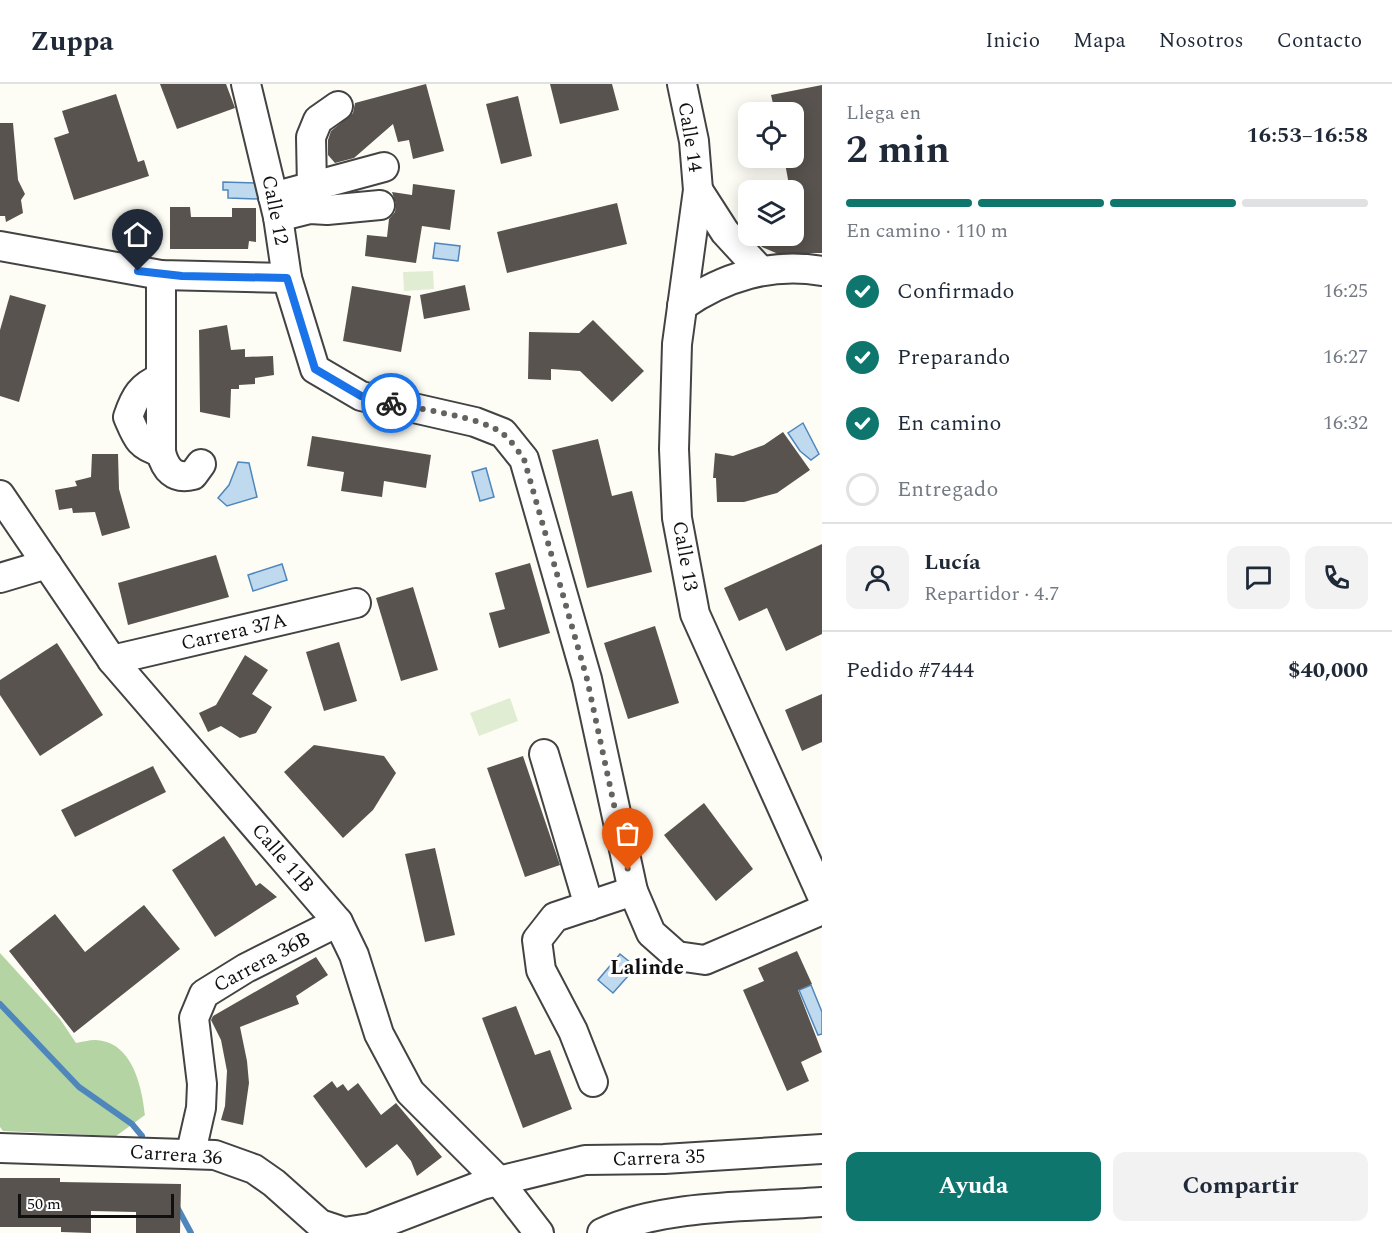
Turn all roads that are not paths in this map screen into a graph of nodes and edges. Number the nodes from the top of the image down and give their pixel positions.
1 (246, 84) edge
2 (682, 84) edge
3 (338, 106) dead end
4 (384, 167) dead end
5 (312, 188) junction
6 (698, 190) junction
7 (380, 205) dead end
8 (276, 207) junction
9 (0, 246) edge
10 (760, 270) junction
11 (822, 271) edge
12 (161, 275) junction
13 (287, 278) junction
14 (682, 306) junction
15 (201, 464) dead end
16 (0, 495) edge
17 (47, 564) junction
18 (0, 578) edge
19 (356, 603) dead end
20 (112, 660) junction
21 (544, 754) dead end
22 (633, 891) junction
23 (822, 896) edge
24 (590, 906) junction
25 (822, 910) edge
26 (338, 922) junction
27 (593, 1082) dead end
28 (0, 1148) edge
29 (822, 1149) edge
30 (191, 1152) junction
31 (498, 1180) junction
32 (822, 1202) edge
33 (611, 1230) edge
34 (539, 1233) edge

1 - 8 street, Calle 12
2 - 6 street, Calle 14
3 - 5 street
4 - 5 street
5 - 8 street
6 - 10 street
6 - 14 street, Calle 13
7 - 8 street
8 - 13 street, Calle 12
9 - 12 street
10 - 11 street
10 - 14 street
12 - 13 street
12 - 15 street
13 - 22 street, Calle 12
14 - 23 street, Calle 13
16 - 17 street, Calle 11B
17 - 18 street
17 - 20 street, Calle 11B
19 - 20 street, Carrera 37A
20 - 26 street, Calle 11B
21 - 24 street
22 - 24 street
22 - 25 street
24 - 27 street
26 - 30 street, Carrera 36B
26 - 31 street, Calle 11B
28 - 30 street, Carrera 36
29 - 31 street, Carrera 35
30 - 31 street, Carrera 36
31 - 34 street, Calle 11B
32 - 33 street

